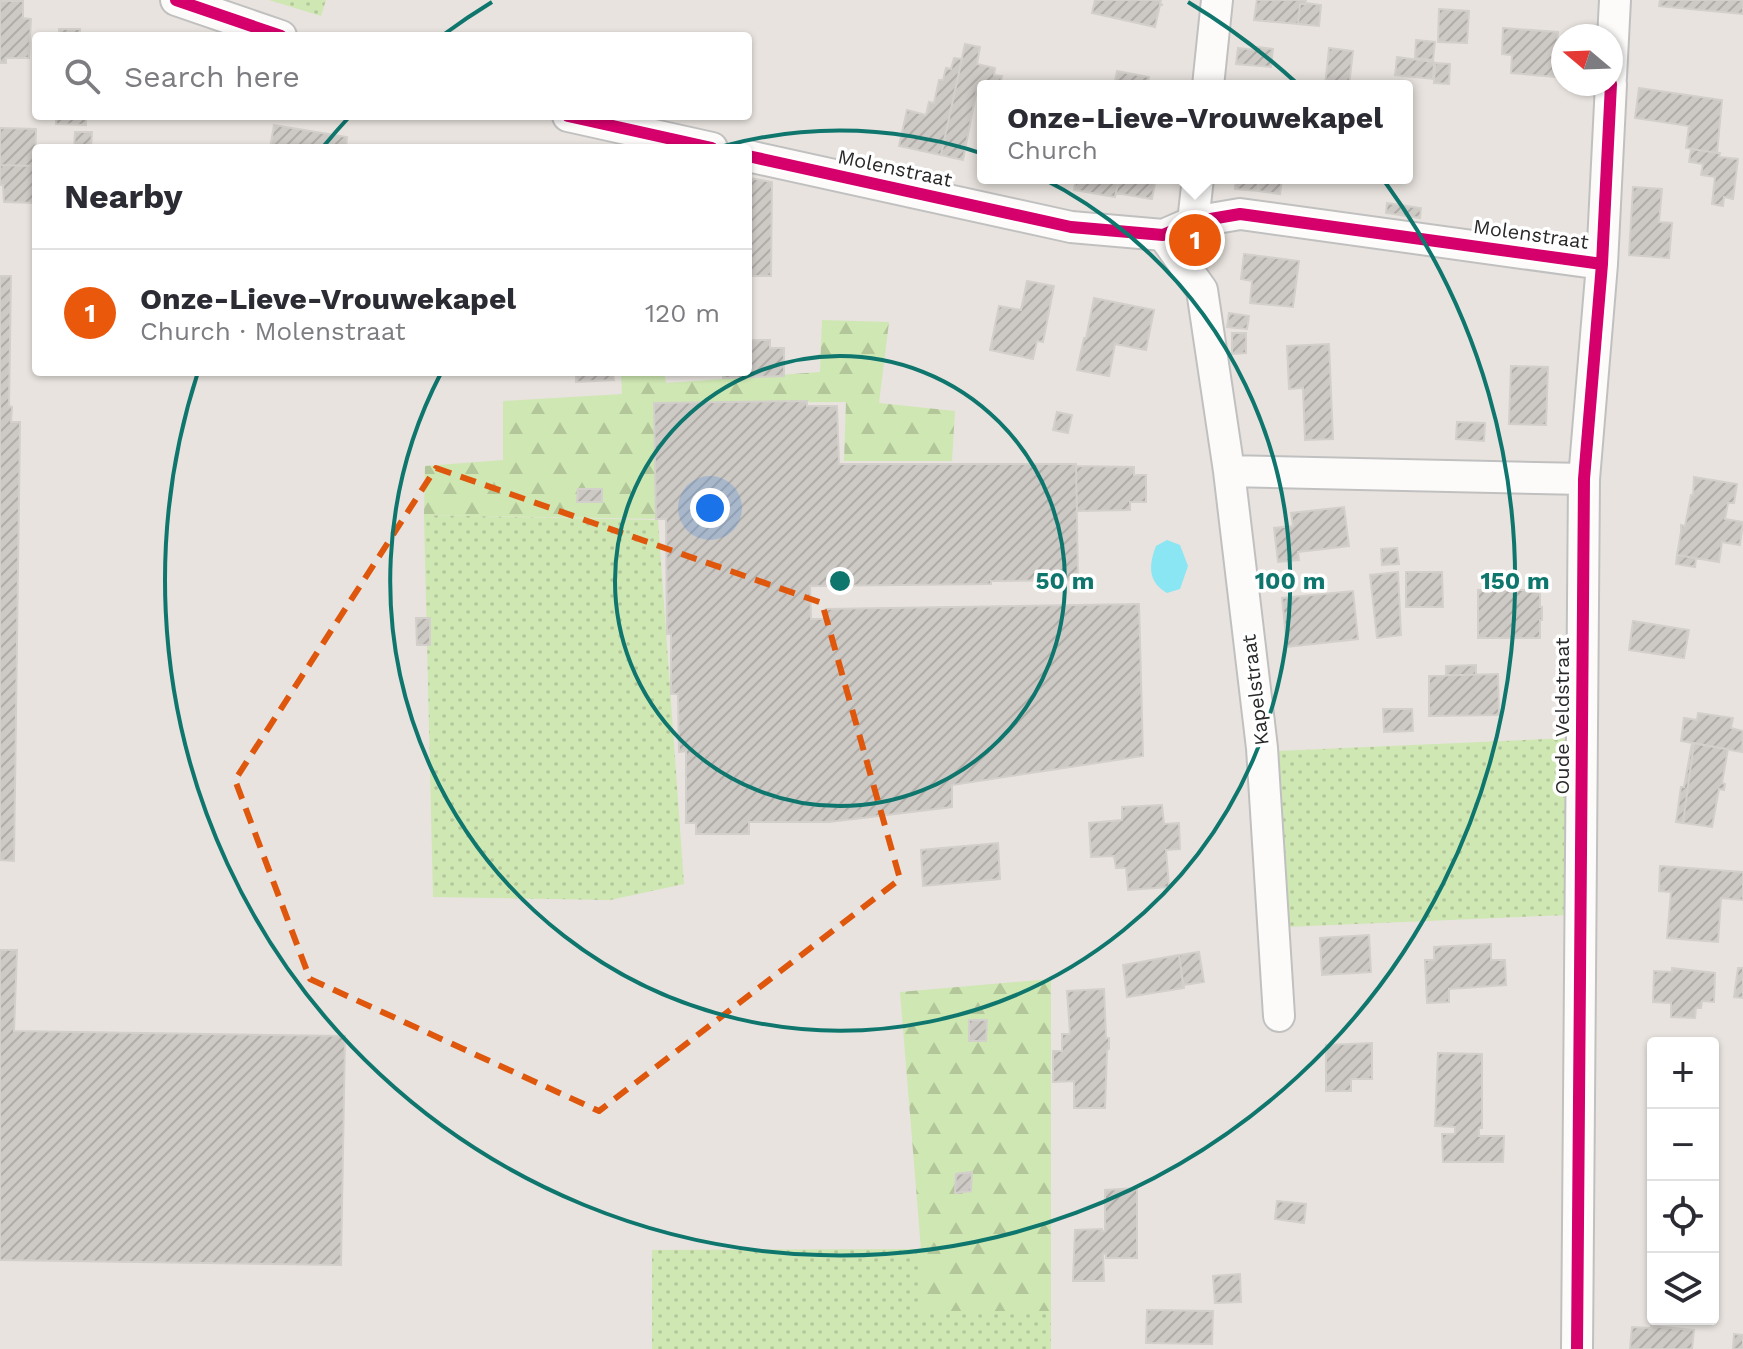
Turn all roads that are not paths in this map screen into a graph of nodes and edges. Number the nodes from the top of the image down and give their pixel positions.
1 (176, 0) edge
2 (1217, 0) edge
3 (1615, 0) edge
4 (1614, 24) edge
5 (269, 32) edge
6 (1209, 80) edge
7 (1610, 96) edge
8 (586, 120) edge
9 (694, 144) edge
10 (752, 157) edge
11 (1197, 184) edge
12 (1193, 222) junction
13 (1163, 235) junction
14 (1602, 264) junction
15 (1229, 471) junction
16 (1584, 479) junction
17 (1279, 1016) dead end
18 (1577, 1349) edge

1 - 5 street
2 - 6 street
3 - 4 street
7 - 14 street, Oude Veldstraat
8 - 9 street
10 - 13 street, Molenstraat
11 - 12 street
12 - 13 street, Molenstraat
12 - 14 street, Molenstraat
13 - 15 street, Kapelstraat
14 - 16 street, Oude Veldstraat
15 - 16 street
15 - 17 street, Kapelstraat
16 - 18 street, Oude Veldstraat

